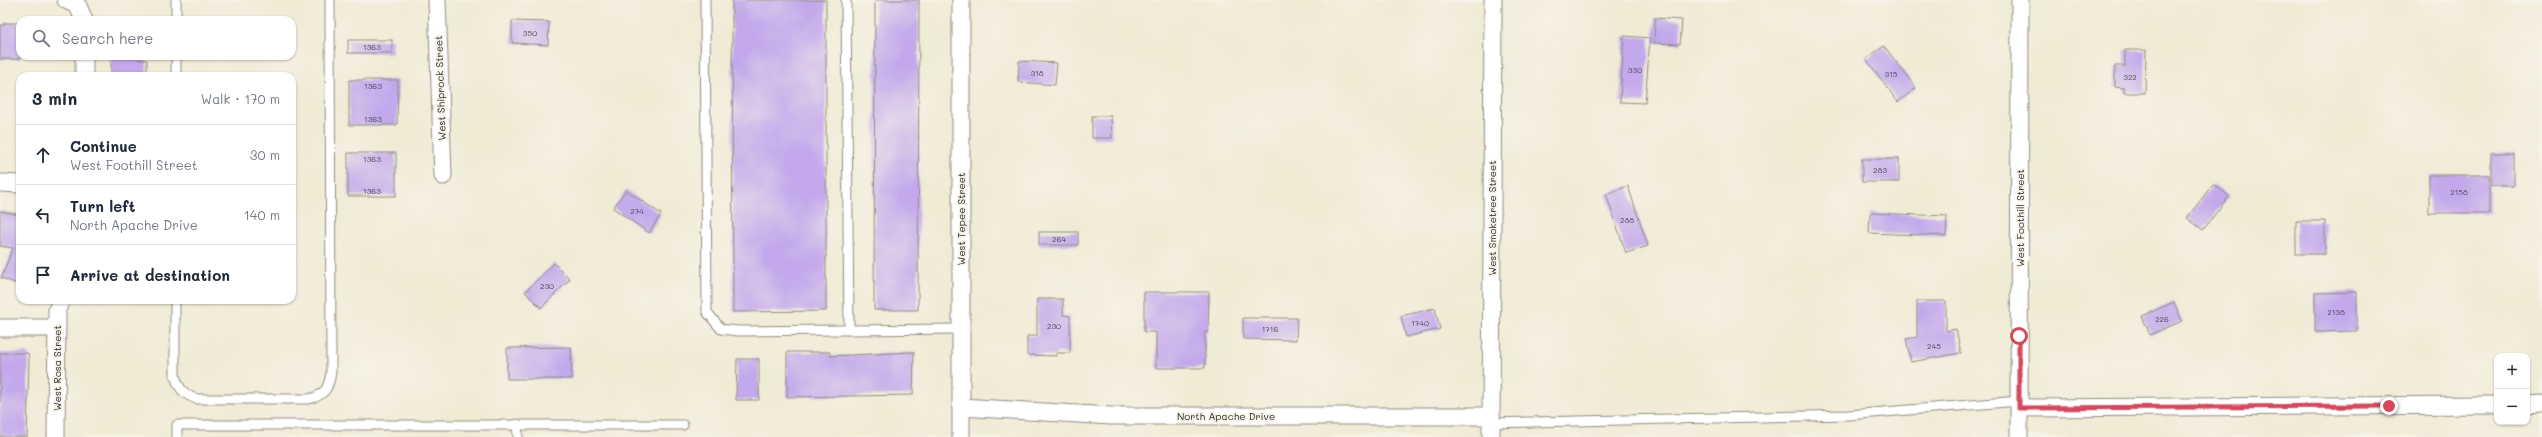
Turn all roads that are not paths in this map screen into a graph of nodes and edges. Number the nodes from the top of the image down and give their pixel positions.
1 (176, 0) edge
2 (330, 0) edge
3 (437, 0) edge
4 (705, 0) edge
5 (846, 0) edge
6 (961, 0) edge
7 (1492, 0) edge
8 (2020, 0) edge
9 (176, 16) edge
10 (84, 60) edge
11 (176, 60) edge
12 (84, 72) edge
13 (176, 72) edge
14 (443, 176) dead end
15 (0, 183) edge
16 (16, 184) edge
17 (59, 304) edge
18 (175, 304) edge
19 (0, 328) edge
20 (56, 328) junction
21 (961, 329) junction
22 (849, 330) junction
23 (2530, 404) edge
24 (2542, 404) edge
25 (2019, 405) junction
26 (2494, 405) edge
27 (961, 407) junction
28 (518, 424) junction
29 (683, 425) dead end
30 (1491, 425) edge
31 (56, 437) edge
32 (177, 437) edge
33 (518, 437) edge
34 (961, 437) edge
35 (2019, 437) edge

1 - 9 lane
2 - 18 lane
3 - 14 street, West Shiprock Street
4 - 22 lane
5 - 22 lane
6 - 21 street, West Tepee Street
7 - 30 street, West Smoketree Street
8 - 25 street, West Foothill Street
10 - 12 street
11 - 13 lane
15 - 16 street
17 - 20 street, West Rosa Street
19 - 20 street
20 - 31 street, West Rosa Street
21 - 22 lane
21 - 27 street, West Tepee Street
23 - 24 street
25 - 26 street
25 - 30 lane
25 - 35 street, West Foothill Street
27 - 30 street, North Apache Drive
27 - 34 street, West Tepee Street
28 - 29 lane
28 - 32 lane
28 - 33 lane

